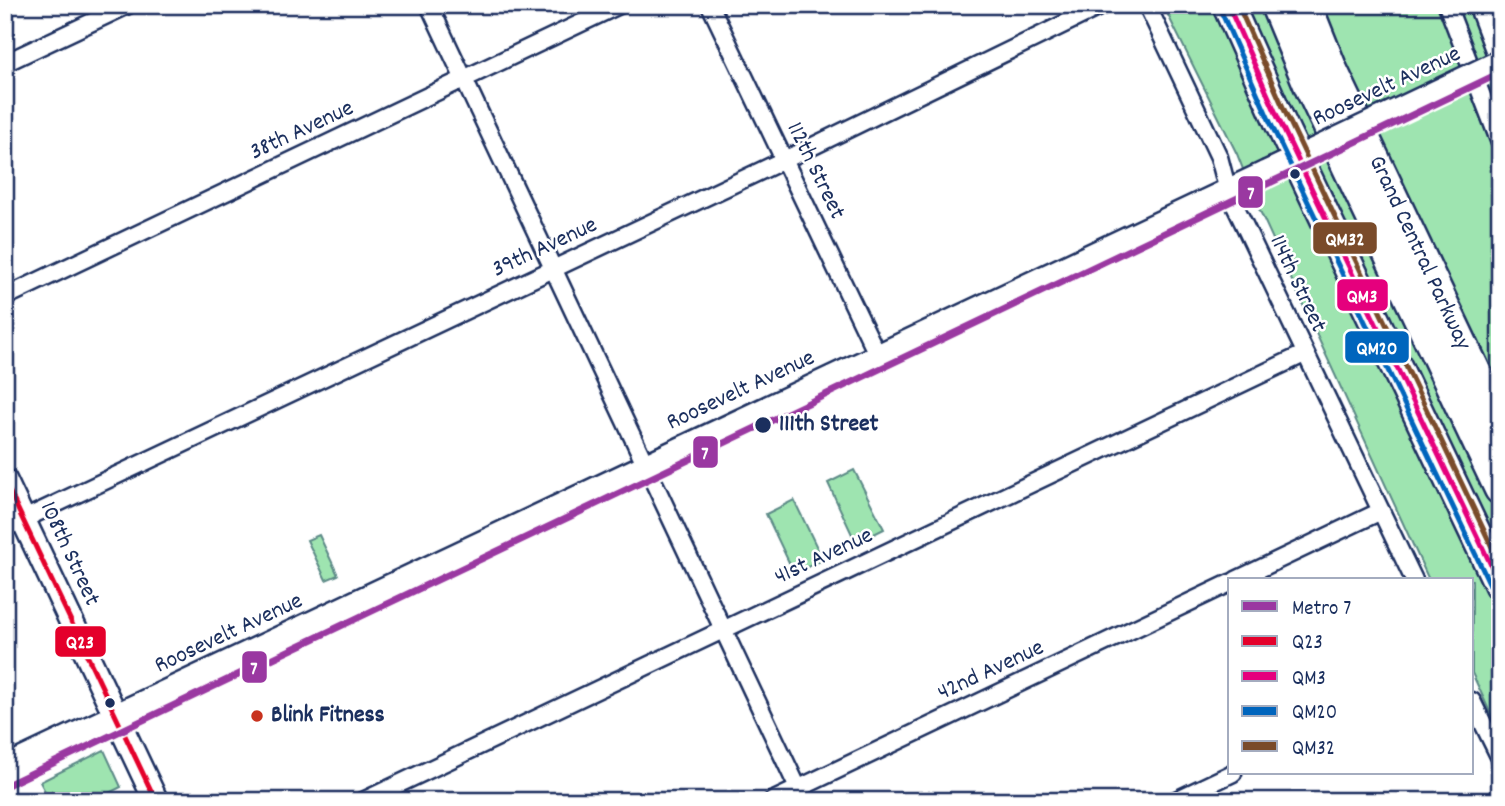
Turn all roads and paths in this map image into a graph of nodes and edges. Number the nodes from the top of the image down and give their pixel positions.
1 (128, 5) edge
2 (429, 5) edge
3 (619, 5) edge
4 (710, 5) edge
5 (1103, 5) edge
6 (1147, 5) edge
7 (1228, 5) edge
8 (1276, 5) edge
9 (1306, 5) edge
10 (1313, 5) edge
11 (1447, 5) edge
12 (1477, 5) edge
13 (5, 64) edge
14 (1500, 64) edge
15 (1332, 70) junction
16 (464, 80) junction
17 (1500, 143) edge
18 (784, 160) junction
19 (1228, 191) junction
20 (552, 269) junction
21 (5, 297) edge
22 (1304, 354) junction
23 (878, 356) junction
24 (1500, 424) edge
25 (644, 466) junction
26 (5, 481) edge
27 (1500, 489) edge
28 (1381, 511) junction
29 (15, 524) edge
30 (1240, 578) edge
31 (1412, 578) edge
32 (1228, 584) edge
33 (1500, 585) edge
34 (722, 630) junction
35 (1474, 705) edge
36 (116, 716) junction
37 (1500, 758) edge
38 (5, 768) edge
39 (1231, 774) edge
40 (801, 794) edge
41 (156, 801) edge
42 (363, 801) edge
43 (772, 801) edge
44 (1174, 801) edge

1 - 13 street
2 - 16 street
3 - 16 street, 38th Avenue
4 - 18 street, 112th Street
5 - 18 street, 39th Avenue
6 - 19 street, 114th Street
7 - 33 highway
8 - 27 highway, Grand Central Parkway
9 - 15 highway, Grand Central Parkway
10 - 15 highway
11 - 17 street
12 - 14 street
14 - 19 main road, Roosevelt Avenue, bridge
15 - 24 highway, Grand Central Parkway
16 - 20 street
16 - 21 street, 38th Avenue
18 - 20 street, 39th Avenue
18 - 23 street, 112th Street
19 - 22 street, 114th Street
19 - 23 main road, Roosevelt Avenue
20 - 25 street
20 - 29 street, 39th Avenue
22 - 28 street, 114th Street
22 - 34 street, 41st Avenue
23 - 25 main road, Roosevelt Avenue
25 - 34 street
25 - 36 main road, Roosevelt Avenue
26 - 29 main road, 108th Street
28 - 30 street
28 - 31 street, 114th Street
29 - 36 main road, 108th Street
32 - 40 street, 42nd Avenue
34 - 40 street
34 - 42 street, 41st Avenue
35 - 37 street
36 - 38 main road, Roosevelt Avenue
36 - 41 main road, 108th Street
39 - 44 street
40 - 43 street, 42nd Avenue

